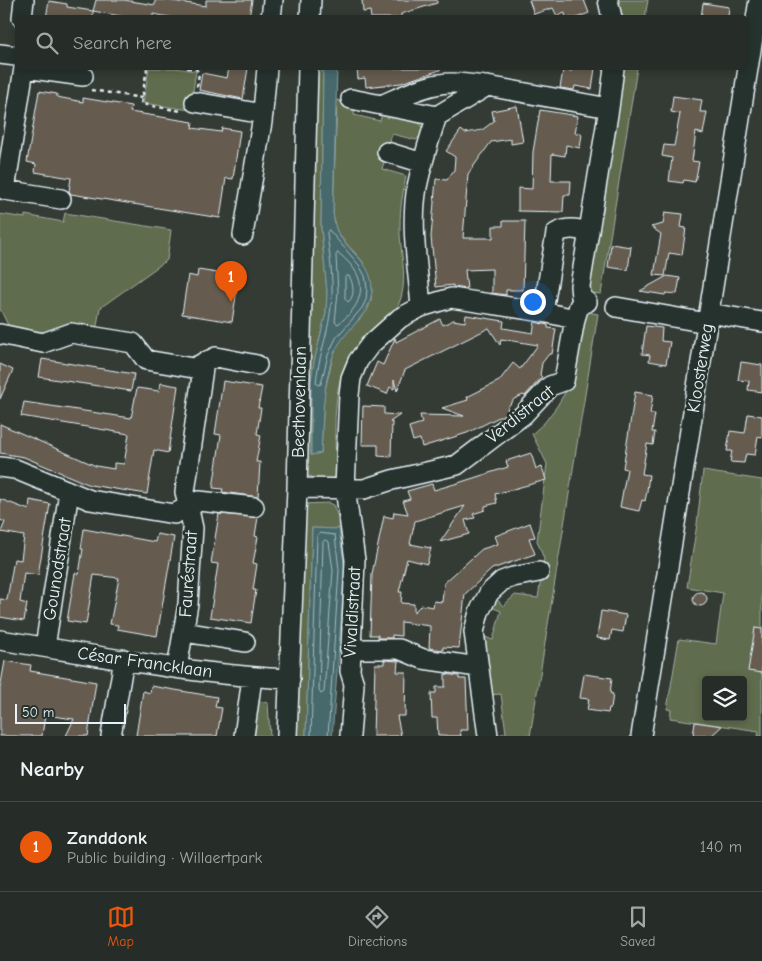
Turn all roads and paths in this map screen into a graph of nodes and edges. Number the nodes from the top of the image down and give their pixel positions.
1 (24, 0) edge
2 (273, 0) edge
3 (311, 0) edge
4 (608, 0) edge
5 (760, 0) edge
6 (22, 15) edge
7 (271, 15) edge
8 (310, 15) edge
9 (611, 15) edge
10 (16, 70) edge
11 (61, 70) edge
12 (147, 70) edge
13 (197, 70) edge
14 (267, 70) edge
15 (308, 70) edge
16 (614, 70) edge
17 (83, 76) joint
18 (487, 86) junction
19 (142, 98) junction
20 (351, 99) dead end
21 (195, 102) junction
22 (381, 105) junction
23 (610, 108) junction
24 (263, 114) junction
25 (437, 116) junction
26 (387, 152) dead end
27 (423, 163) junction
28 (61, 199) dead end
29 (589, 232) junction
30 (243, 235) dead end
31 (616, 307) dead end
32 (421, 308) junction
33 (543, 312) junction
34 (708, 318) junction
35 (575, 319) junction
36 (762, 322) edge
37 (0, 334) edge
38 (204, 362) junction
39 (257, 364) dead end
40 (0, 467) edge
41 (296, 488) junction
42 (345, 488) junction
43 (68, 492) junction
44 (187, 507) junction
45 (254, 508) dead end
46 (539, 572) dead end
47 (184, 632) junction
48 (0, 640) edge
49 (245, 642) dead end
50 (45, 647) junction
51 (350, 649) junction
52 (124, 659) junction
53 (478, 667) junction
54 (177, 668) junction
55 (252, 678) junction
56 (290, 679) junction
57 (111, 736) edge
58 (244, 736) edge
59 (287, 736) edge
60 (350, 736) edge
61 (488, 736) edge
62 (641, 736) edge

1 - 6 street
2 - 7 street
3 - 8 street
4 - 9 street
5 - 34 street, Kloosterweg
10 - 28 street
11 - 17 street
12 - 19 path
13 - 21 path
14 - 24 street
15 - 41 street, Beethovenlaan
16 - 23 street, Verdistraat
17 - 19 path
18 - 22 street
18 - 23 street
18 - 25 street
19 - 21 path
20 - 22 street
21 - 24 street
22 - 25 street
23 - 29 street, Verdistraat
24 - 30 street
25 - 27 street
26 - 27 street
27 - 32 street
29 - 33 street
29 - 35 street, Verdistraat
31 - 34 street
32 - 33 street, Vivaldistraat
32 - 42 street, Vivaldistraat
33 - 35 street, Vivaldistraat
34 - 36 street
34 - 62 street, Kloosterweg
35 - 42 street, Verdistraat
37 - 38 street
38 - 39 street
38 - 44 street, Fauréstraat
40 - 43 street, Gounodstraat
41 - 42 street, Verdistraat
41 - 56 street, Beethovenlaan
42 - 51 street, Vivaldistraat
43 - 44 street, Gounodstraat
43 - 50 street, Gounodstraat
44 - 45 street, Gounodstraat
44 - 47 street, Fauréstraat
46 - 53 street
47 - 49 street
47 - 54 street, Fauréstraat
48 - 50 street, César Francklaan
50 - 52 street, César Francklaan
51 - 53 street
51 - 60 street, Vivaldistraat
52 - 54 street, César Francklaan
52 - 57 street
53 - 61 street
54 - 55 street, César Francklaan
55 - 56 street, César Francklaan
55 - 58 street
56 - 59 street, Beethovenlaan

